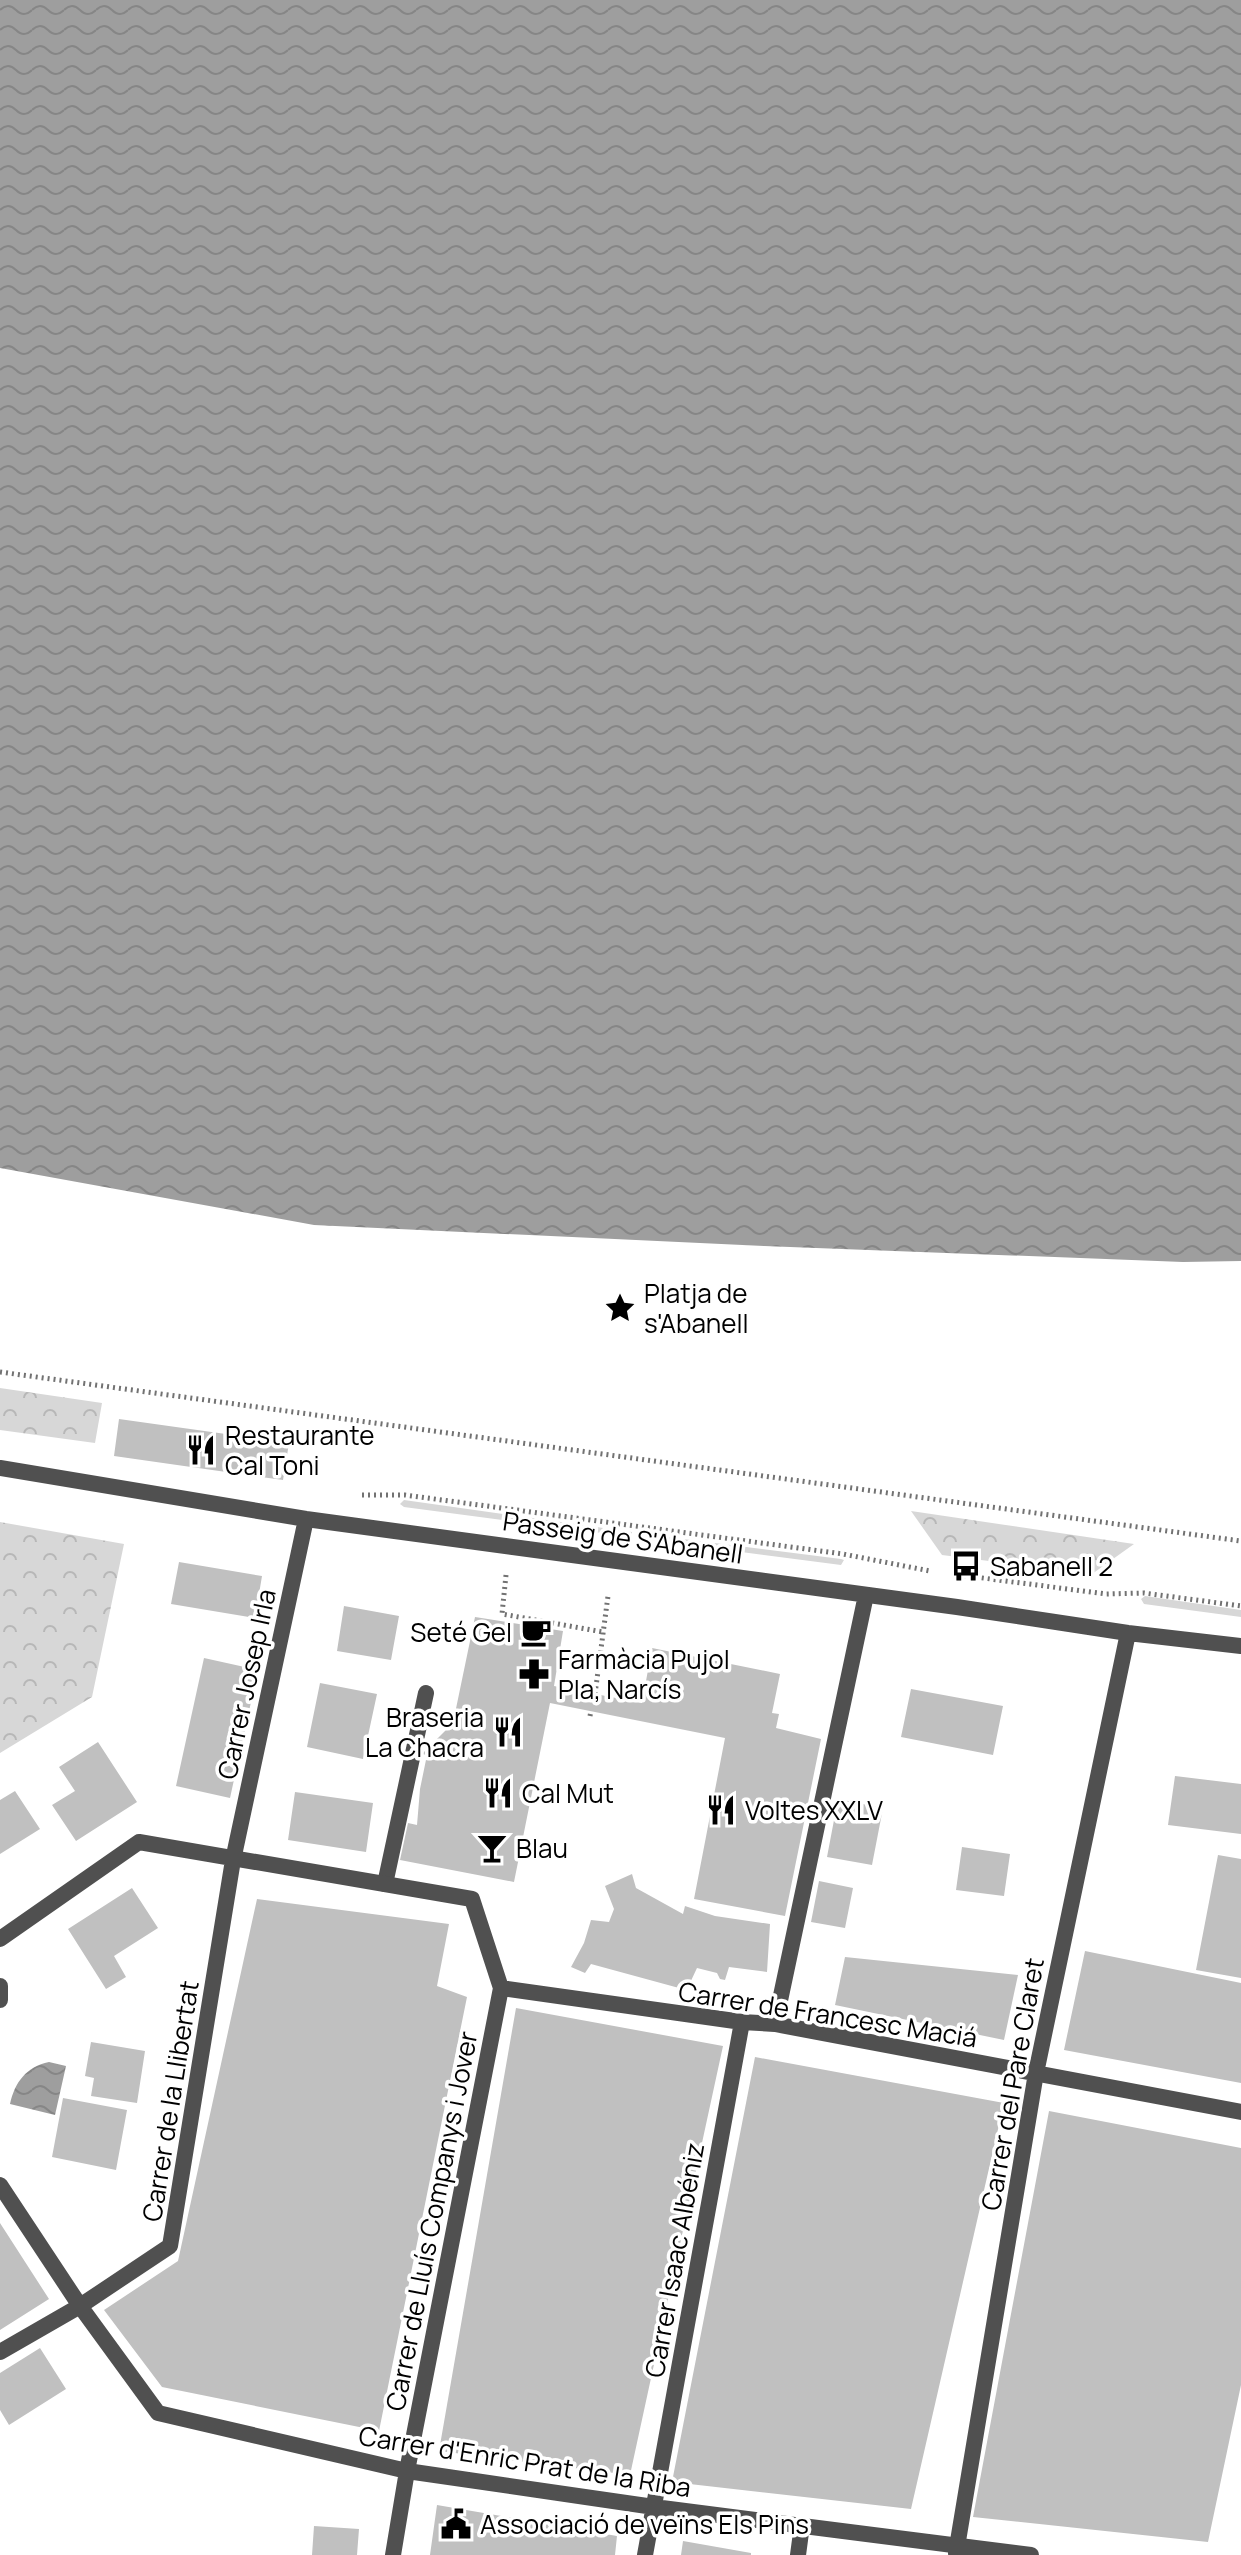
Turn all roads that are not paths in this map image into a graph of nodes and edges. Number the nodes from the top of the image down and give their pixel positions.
1 (0, 1468) edge
2 (306, 1519) junction
3 (866, 1595) junction
4 (1128, 1633) junction
5 (1241, 1646) edge
6 (426, 1693) dead end
7 (233, 1860) junction
8 (385, 1884) junction
9 (0, 1939) edge
10 (0, 1986) edge
11 (501, 1988) junction
12 (0, 2000) edge
13 (742, 2022) junction
14 (775, 2024) junction
15 (1036, 2073) junction
16 (1241, 2112) edge
17 (0, 2185) edge
18 (80, 2306) junction
19 (0, 2352) edge
20 (407, 2471) junction
21 (654, 2507) junction
22 (802, 2525) junction
23 (956, 2550) edge
24 (393, 2555) edge
25 (645, 2555) edge
26 (798, 2555) edge
27 (1031, 2555) edge

1 - 2 street, Passeig de S'Abanell
2 - 3 street, Passeig de S'Abanell
2 - 7 street, Carrer Josep Irla
3 - 4 street, Passeig de S'Abanell
3 - 14 street
4 - 5 street, Passeig de S'Abanell
4 - 15 street, Carrer del Pare Claret
6 - 8 street
7 - 8 street
7 - 9 street
7 - 18 street, Carrer de la Llibertat
8 - 11 street, Carrer de Lluís Companys i Jover
10 - 12 street
11 - 13 street, Carrer de Francesc Maciá
11 - 20 street, Carrer de Lluís Companys i Jover
13 - 14 street, Carrer de Francesc Maciá
13 - 21 street, Carrer Isaac Albéniz
14 - 15 street, Carrer de Francesc Maciá
15 - 16 street, Carrer de Francesc Maciá
15 - 23 street, Carrer del Pare Claret
17 - 18 street
18 - 19 street, Carrer de la Llibertat
18 - 20 street, Carrer d'Enric Prat de la Riba
20 - 21 street, Carrer d'Enric Prat de la Riba
20 - 24 street, Carrer de Lluís Companys i Jover
21 - 22 street, Carrer d'Enric Prat de la Riba
21 - 25 street, Carrer Isaac Albéniz
22 - 23 street, Carrer d'Enric Prat de la Riba
22 - 26 street
23 - 27 street, Carrer d'Enric Prat de la Riba

